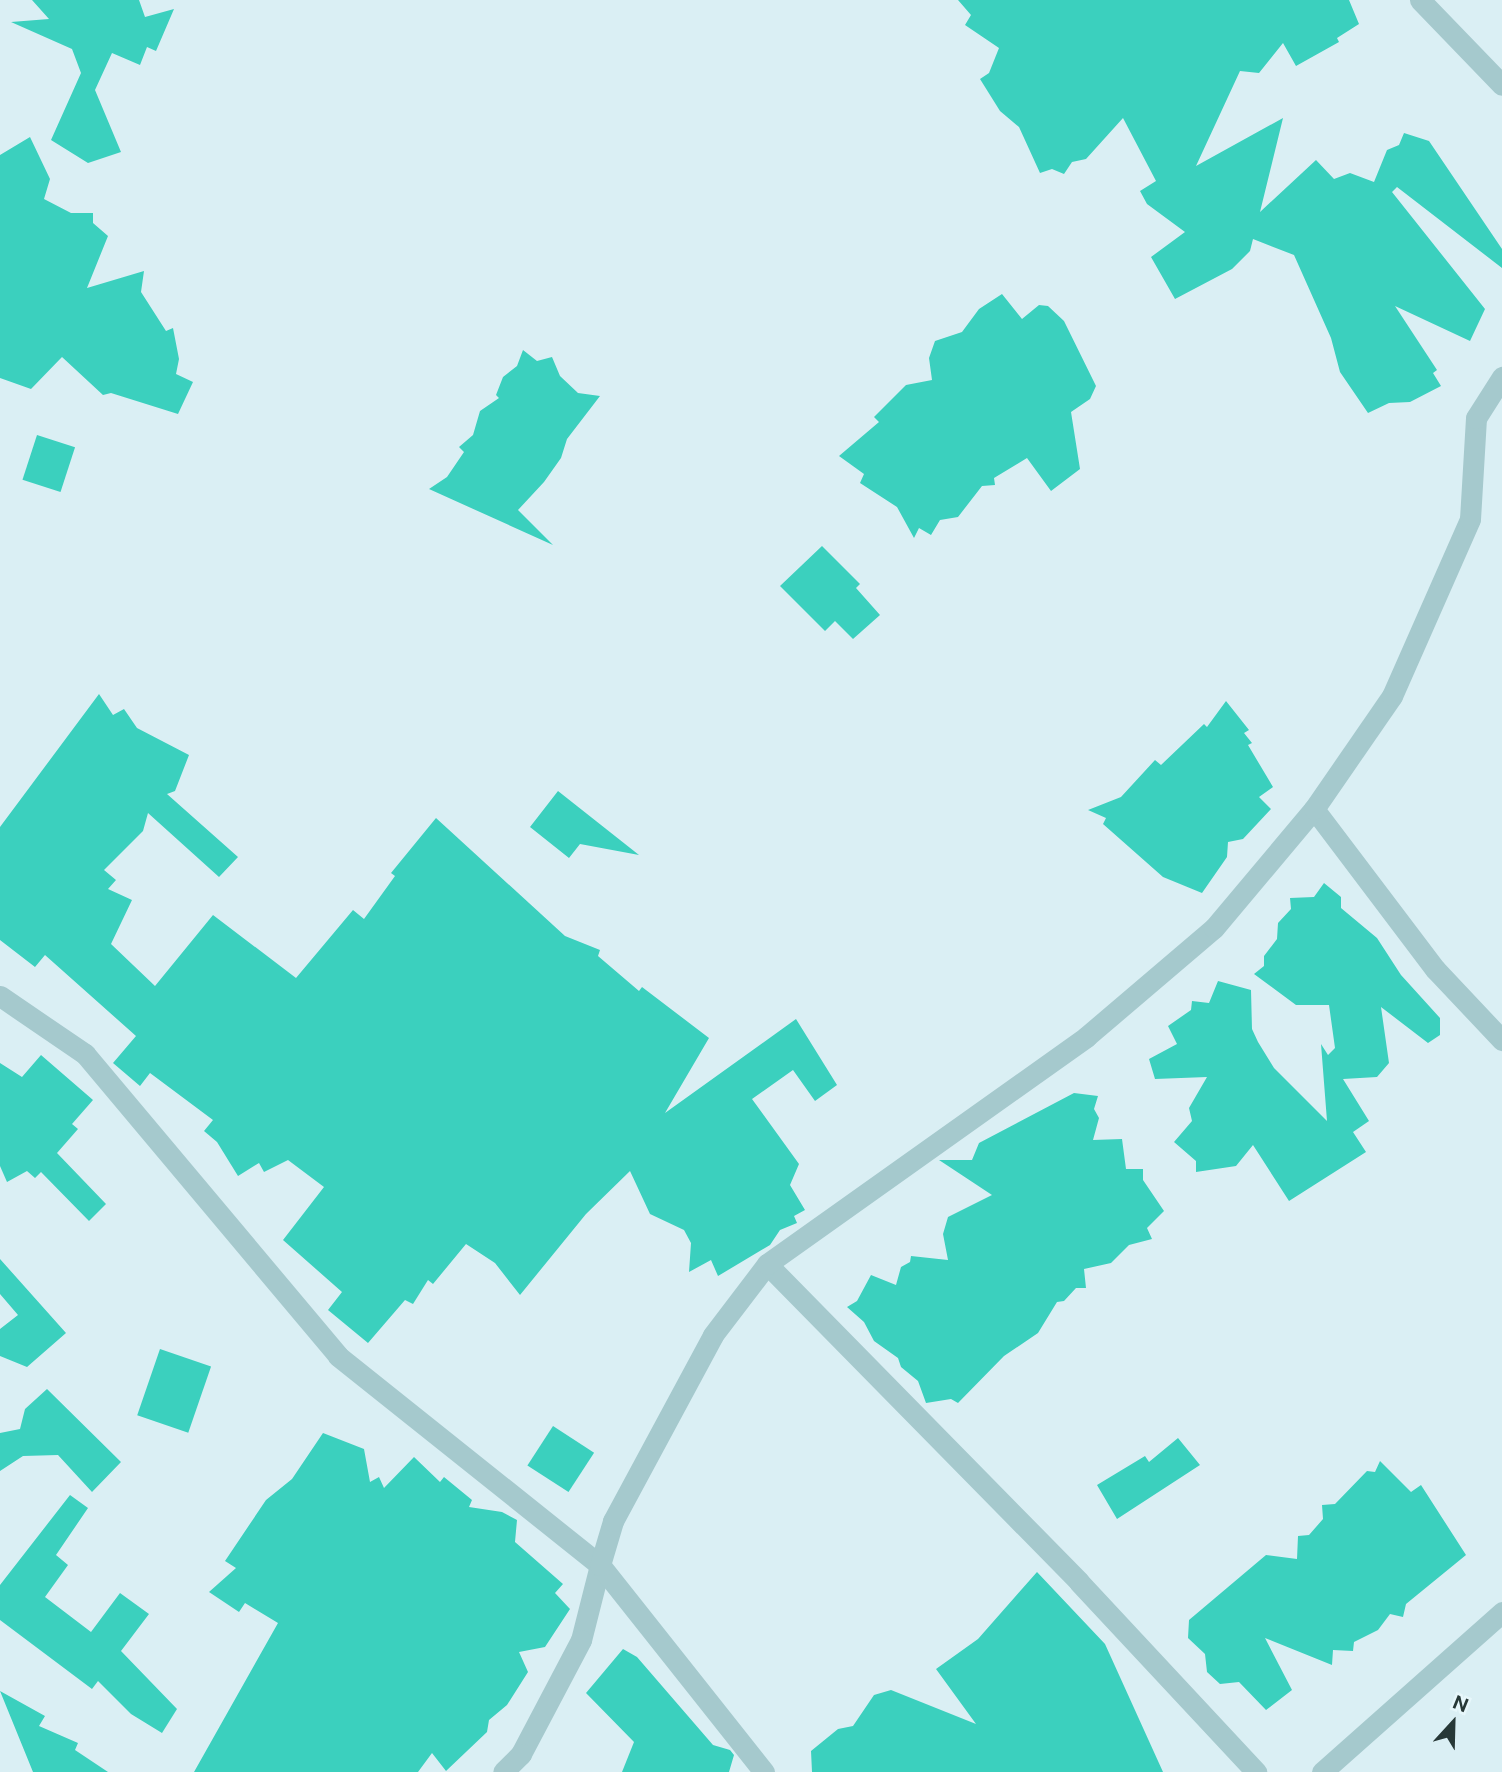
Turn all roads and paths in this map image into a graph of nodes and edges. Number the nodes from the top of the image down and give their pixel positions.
1 (1420, 0) edge
2 (1502, 85) edge
3 (1502, 377) edge
4 (1314, 809) junction
5 (0, 996) edge
6 (1502, 1040) edge
7 (767, 1264) junction
8 (600, 1565) junction
9 (1502, 1612) edge
10 (503, 1772) edge
11 (764, 1772) edge
12 (1256, 1772) edge
13 (1322, 1772) edge

1 - 2 street
3 - 4 street
4 - 6 street
4 - 7 street
5 - 8 street
7 - 8 street
7 - 12 street
8 - 10 street
8 - 11 street
9 - 13 street

